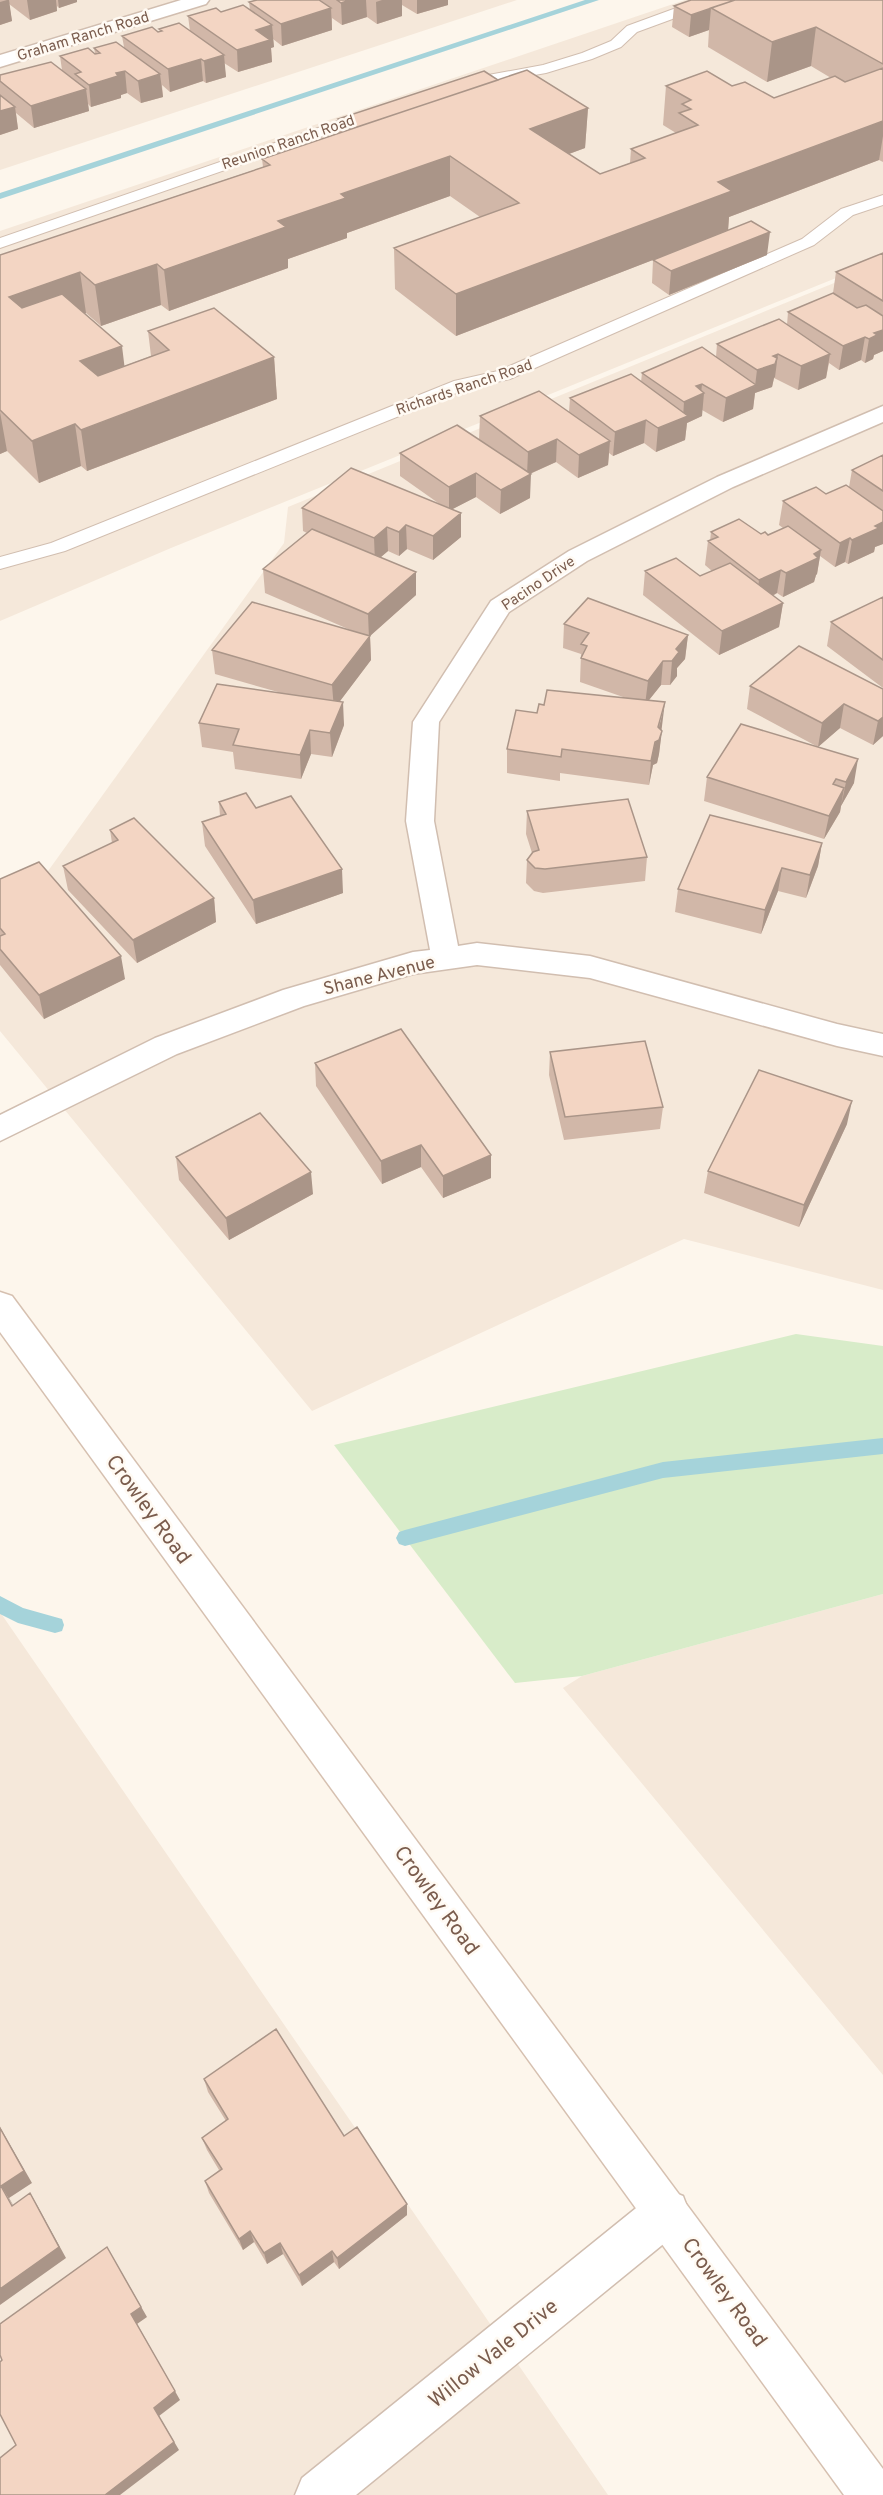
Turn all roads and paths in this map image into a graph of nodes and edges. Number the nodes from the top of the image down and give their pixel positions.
1 (200, 0) edge
2 (711, 0) edge
3 (0, 61) edge
4 (449, 88) edge
5 (382, 111) edge
6 (883, 200) edge
7 (0, 243) edge
8 (883, 413) edge
9 (0, 563) edge
10 (446, 959) junction
11 (883, 1045) edge
12 (0, 1129) edge
13 (0, 1306) edge
14 (668, 2212) junction
15 (319, 2495) edge
16 (873, 2495) edge

1 - 3 street, Graham Ranch Road
2 - 4 lane
5 - 7 lane, Reunion Ranch Road
6 - 9 lane, Richards Ranch Road
8 - 10 street, Pacino Drive
10 - 11 street, Shane Avenue
10 - 12 street, Shane Avenue
13 - 14 street, Crowley Road
14 - 15 street, Willow Vale Drive
14 - 16 street, Crowley Road

